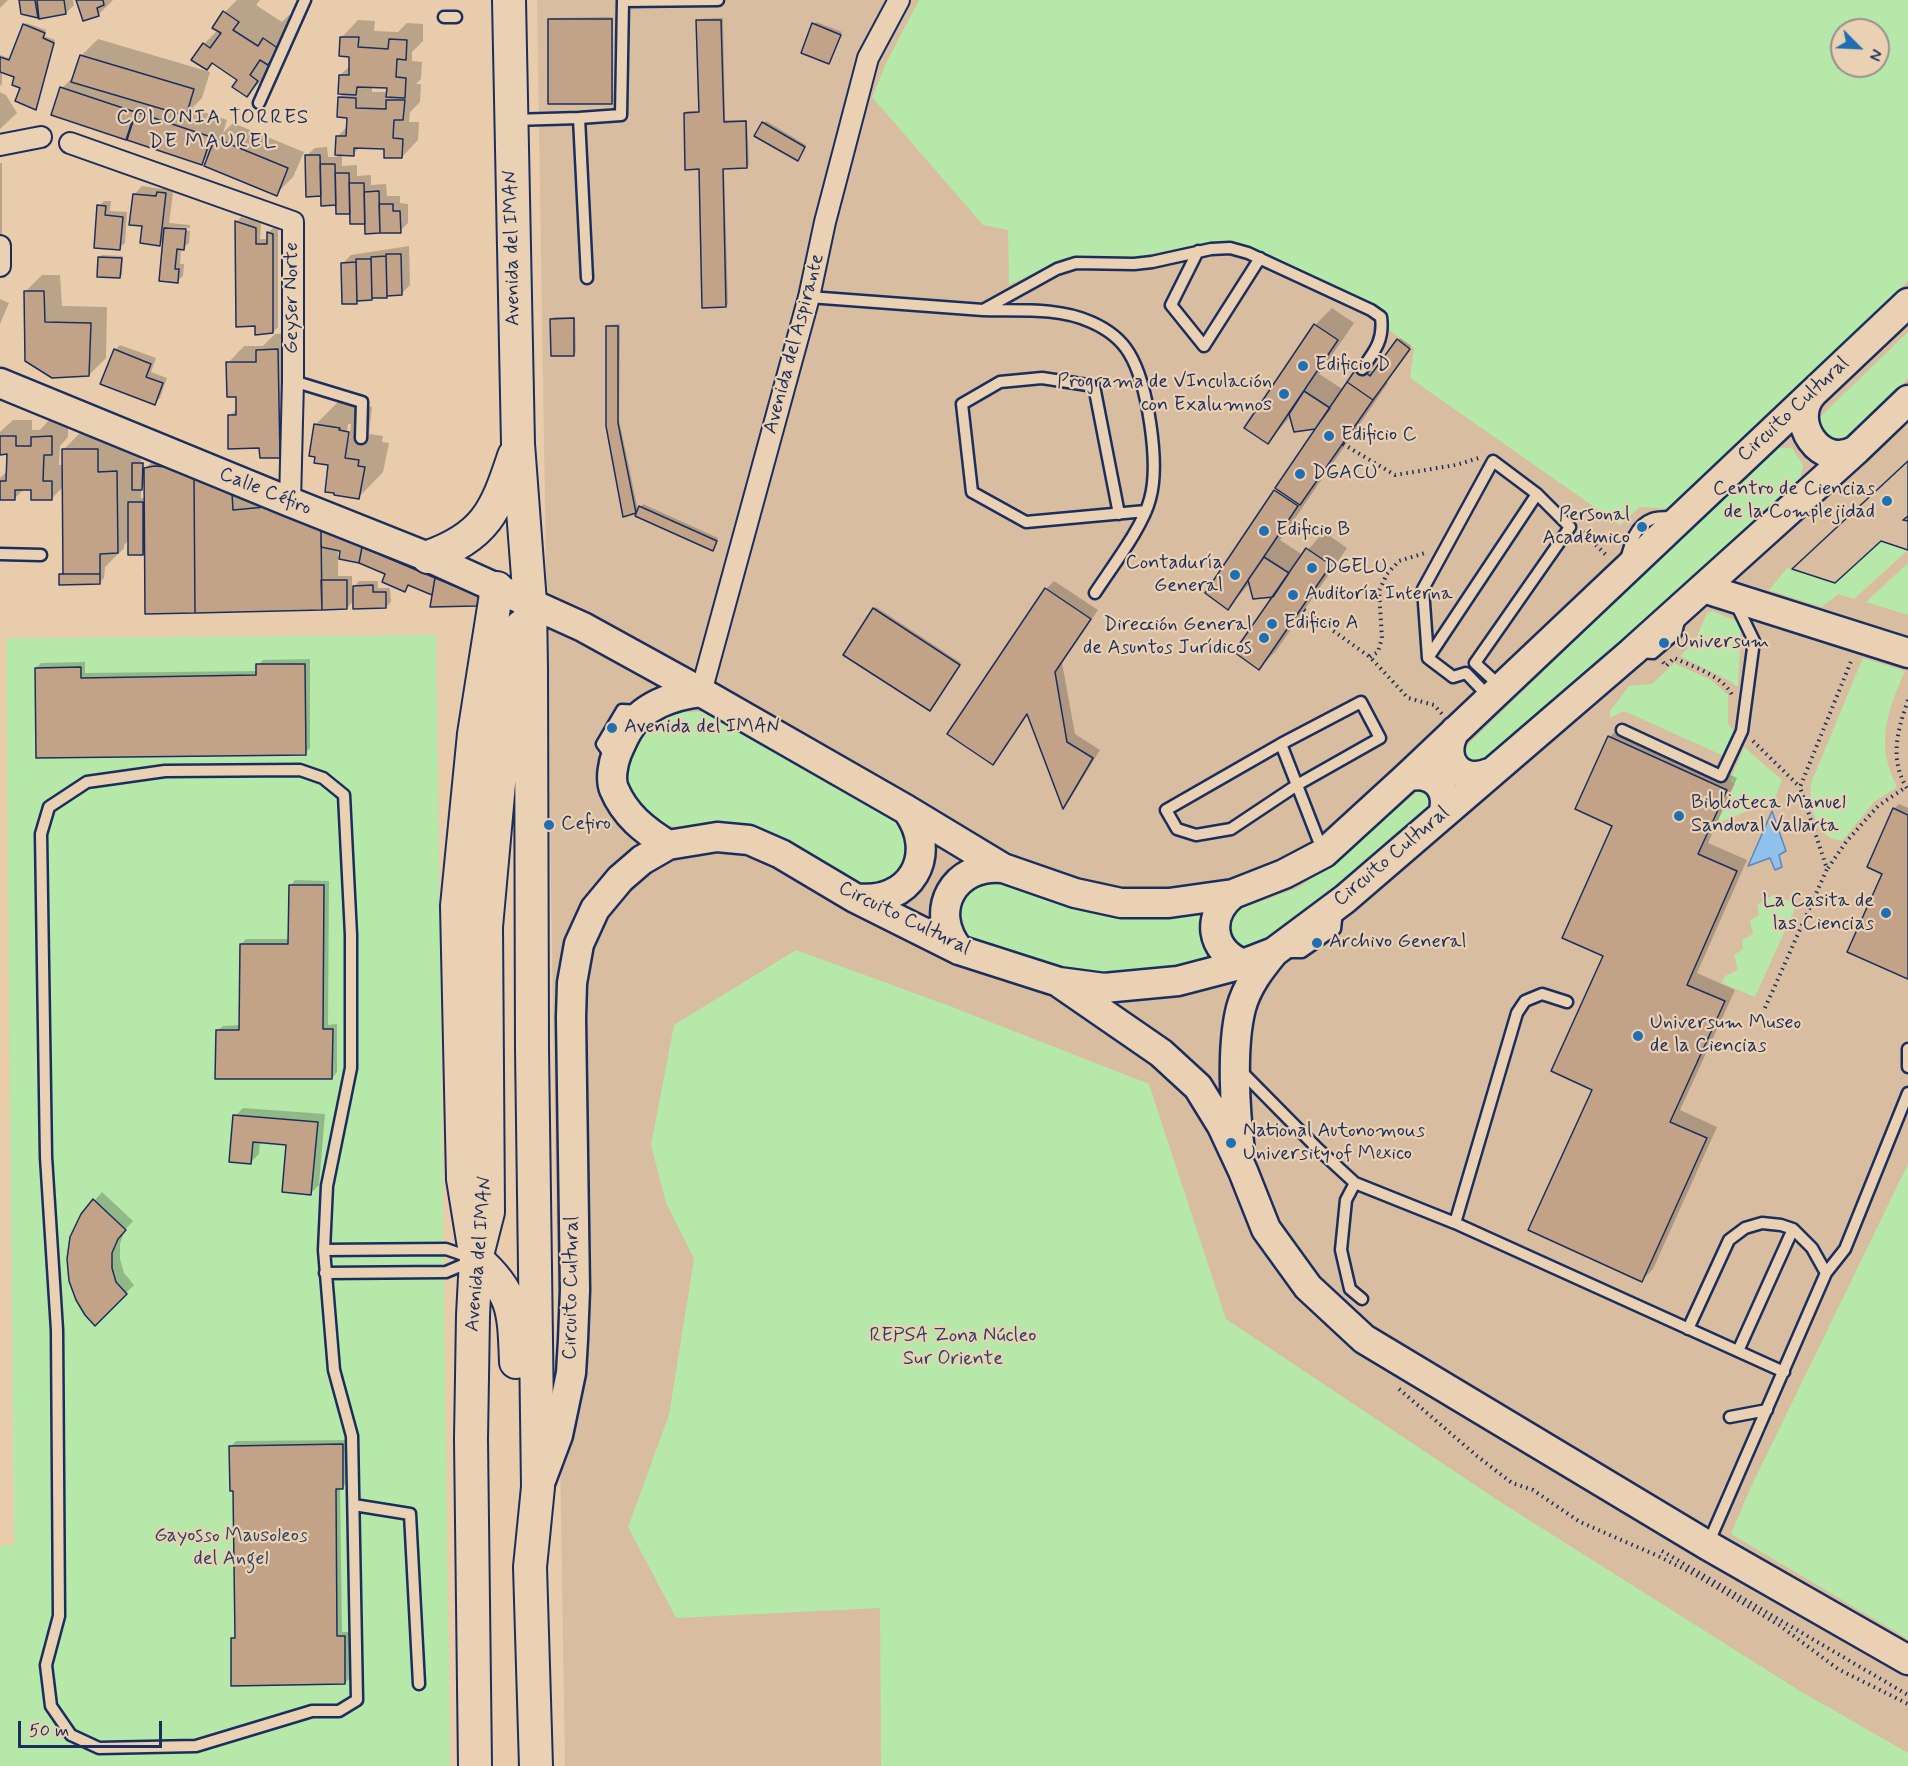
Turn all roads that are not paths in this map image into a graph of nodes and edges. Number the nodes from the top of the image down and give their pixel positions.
1 (306, 0) edge
2 (509, 0) edge
3 (718, 0) edge
4 (899, 0) edge
5 (259, 103) dead end
6 (579, 118) junction
7 (510, 120) junction
8 (41, 137) dead end
9 (70, 143) dead end
10 (0, 145) edge
11 (0, 246) edge
12 (1198, 251) junction
13 (1260, 258) junction
14 (0, 266) edge
15 (587, 278) dead end
16 (809, 297) junction
17 (1908, 303) edge
18 (983, 310) junction
19 (1362, 369) dead end
20 (293, 381) junction
21 (0, 383) edge
22 (1816, 389) junction
23 (1908, 400) edge
24 (361, 438) dead end
25 (1763, 439) junction
26 (518, 444) junction
27 (1856, 450) junction
28 (1809, 491) junction
29 (1537, 494) junction
30 (290, 502) junction
31 (1146, 511) junction
32 (1119, 514) junction
33 (0, 554) edge
34 (41, 555) dead end
35 (428, 556) junction
36 (497, 588) junction
37 (1095, 593) dead end
38 (1692, 597) junction
39 (1733, 598) junction
40 (530, 603) junction
41 (1908, 653) edge
42 (1428, 658) junction
43 (701, 692) junction
44 (1495, 693) junction
45 (1622, 730) dead end
46 (1455, 731) junction
47 (1281, 744) junction
48 (1490, 773) junction
49 (1407, 777) junction
50 (1297, 785) junction
51 (907, 810) junction
52 (1443, 814) junction
53 (668, 844) junction
54 (1324, 853) junction
55 (1003, 868) junction
56 (1233, 894) junction
57 (855, 898) junction
58 (958, 950) junction
59 (1274, 952) junction
60 (1243, 964) junction
61 (1059, 982) junction
62 (1567, 1002) dead end
63 (1908, 1049) edge
64 (1236, 1067) junction
65 (1908, 1067) edge
66 (1908, 1093) edge
67 (1243, 1171) junction
68 (1356, 1183) junction
69 (1455, 1223) junction
70 (1793, 1229) junction
71 (324, 1250) junction
72 (476, 1259) junction
73 (325, 1273) junction
74 (1826, 1273) junction
75 (1362, 1299) dead end
76 (1688, 1329) junction
77 (1738, 1351) junction
78 (1784, 1372) junction
79 (1767, 1410) junction
80 (1730, 1417) dead end
81 (538, 1487) junction
82 (354, 1505) junction
83 (1707, 1545) junction
84 (530, 1567) junction
85 (1908, 1660) edge
86 (419, 1684) dead end
87 (475, 1766) edge
88 (536, 1766) edge

1 - 5 lane
2 - 7 main road, Avenida del IMAN
3 - 6 lane
4 - 16 street, Avenida del Aspirante
6 - 7 lane
6 - 15 lane
7 - 26 main road, Avenida del IMAN
8 - 10 street
9 - 20 street, Geyser Norte
11 - 14 street
12 - 13 lane
12 - 13 lane
12 - 18 lane
13 - 19 lane
16 - 18 lane
16 - 43 street, Avenida del Aspirante
17 - 22 street, Circuito Cultural
18 - 31 lane
20 - 24 lane
20 - 30 street, Geyser Norte
21 - 30 street, Calle Céfiro
22 - 25 street, Circuito Cultural
22 - 27 street
23 - 27 street, Circuito Cultural
25 - 28 street
25 - 44 street, Circuito Cultural
26 - 35 main road
26 - 40 main road, Avenida del IMAN
27 - 28 street, Circuito Cultural
28 - 38 street, Circuito Cultural
29 - 42 lane
29 - 42 lane
29 - 44 lane
30 - 35 street, Calle Céfiro
31 - 32 lane
31 - 37 lane
32 - 32 lane
33 - 34 lane
35 - 36 street, Calle Céfiro
36 - 40 street, Calle Céfiro
36 - 72 main road
38 - 39 street
38 - 48 street, Circuito Cultural
39 - 41 street
39 - 45 lane
40 - 43 street, Circuito Cultural
40 - 72 main road, Avenida del IMAN
40 - 81 main road, Avenida del IMAN
42 - 44 lane
43 - 51 street, Circuito Cultural
43 - 53 street
44 - 46 street, Circuito Cultural
46 - 48 street
46 - 49 street, Circuito Cultural
47 - 50 lane
47 - 50 lane
47 - 50 lane
48 - 52 street, Circuito Cultural
49 - 52 street
49 - 54 street, Circuito Cultural
50 - 54 lane
51 - 55 street, Circuito Cultural
51 - 57 street
52 - 59 street, Circuito Cultural
53 - 57 street, Circuito Cultural
53 - 81 street, Circuito Cultural
54 - 56 street, Circuito Cultural
55 - 56 street, Circuito Cultural
55 - 58 street
56 - 60 street
57 - 58 street, Circuito Cultural
58 - 61 street, Circuito Cultural
59 - 60 street, Circuito Cultural
59 - 64 street
60 - 61 street, Circuito Cultural
61 - 67 street
62 - 69 lane
63 - 65 lane
64 - 67 street
64 - 68 lane
66 - 74 lane
67 - 83 street
68 - 69 lane
68 - 75 lane
69 - 76 lane
70 - 74 lane
70 - 76 lane
70 - 77 lane
71 - 72 lane
71 - 73 lane
71 - 82 lane
72 - 73 lane
72 - 84 main road
72 - 87 main road, Avenida del IMAN
73 - 82 lane
74 - 78 lane
76 - 77 lane
77 - 78 lane
78 - 79 lane
79 - 80 lane
79 - 83 lane
81 - 84 main road, Avenida del IMAN
82 - 86 lane
83 - 85 street
84 - 88 main road, Avenida del IMAN

